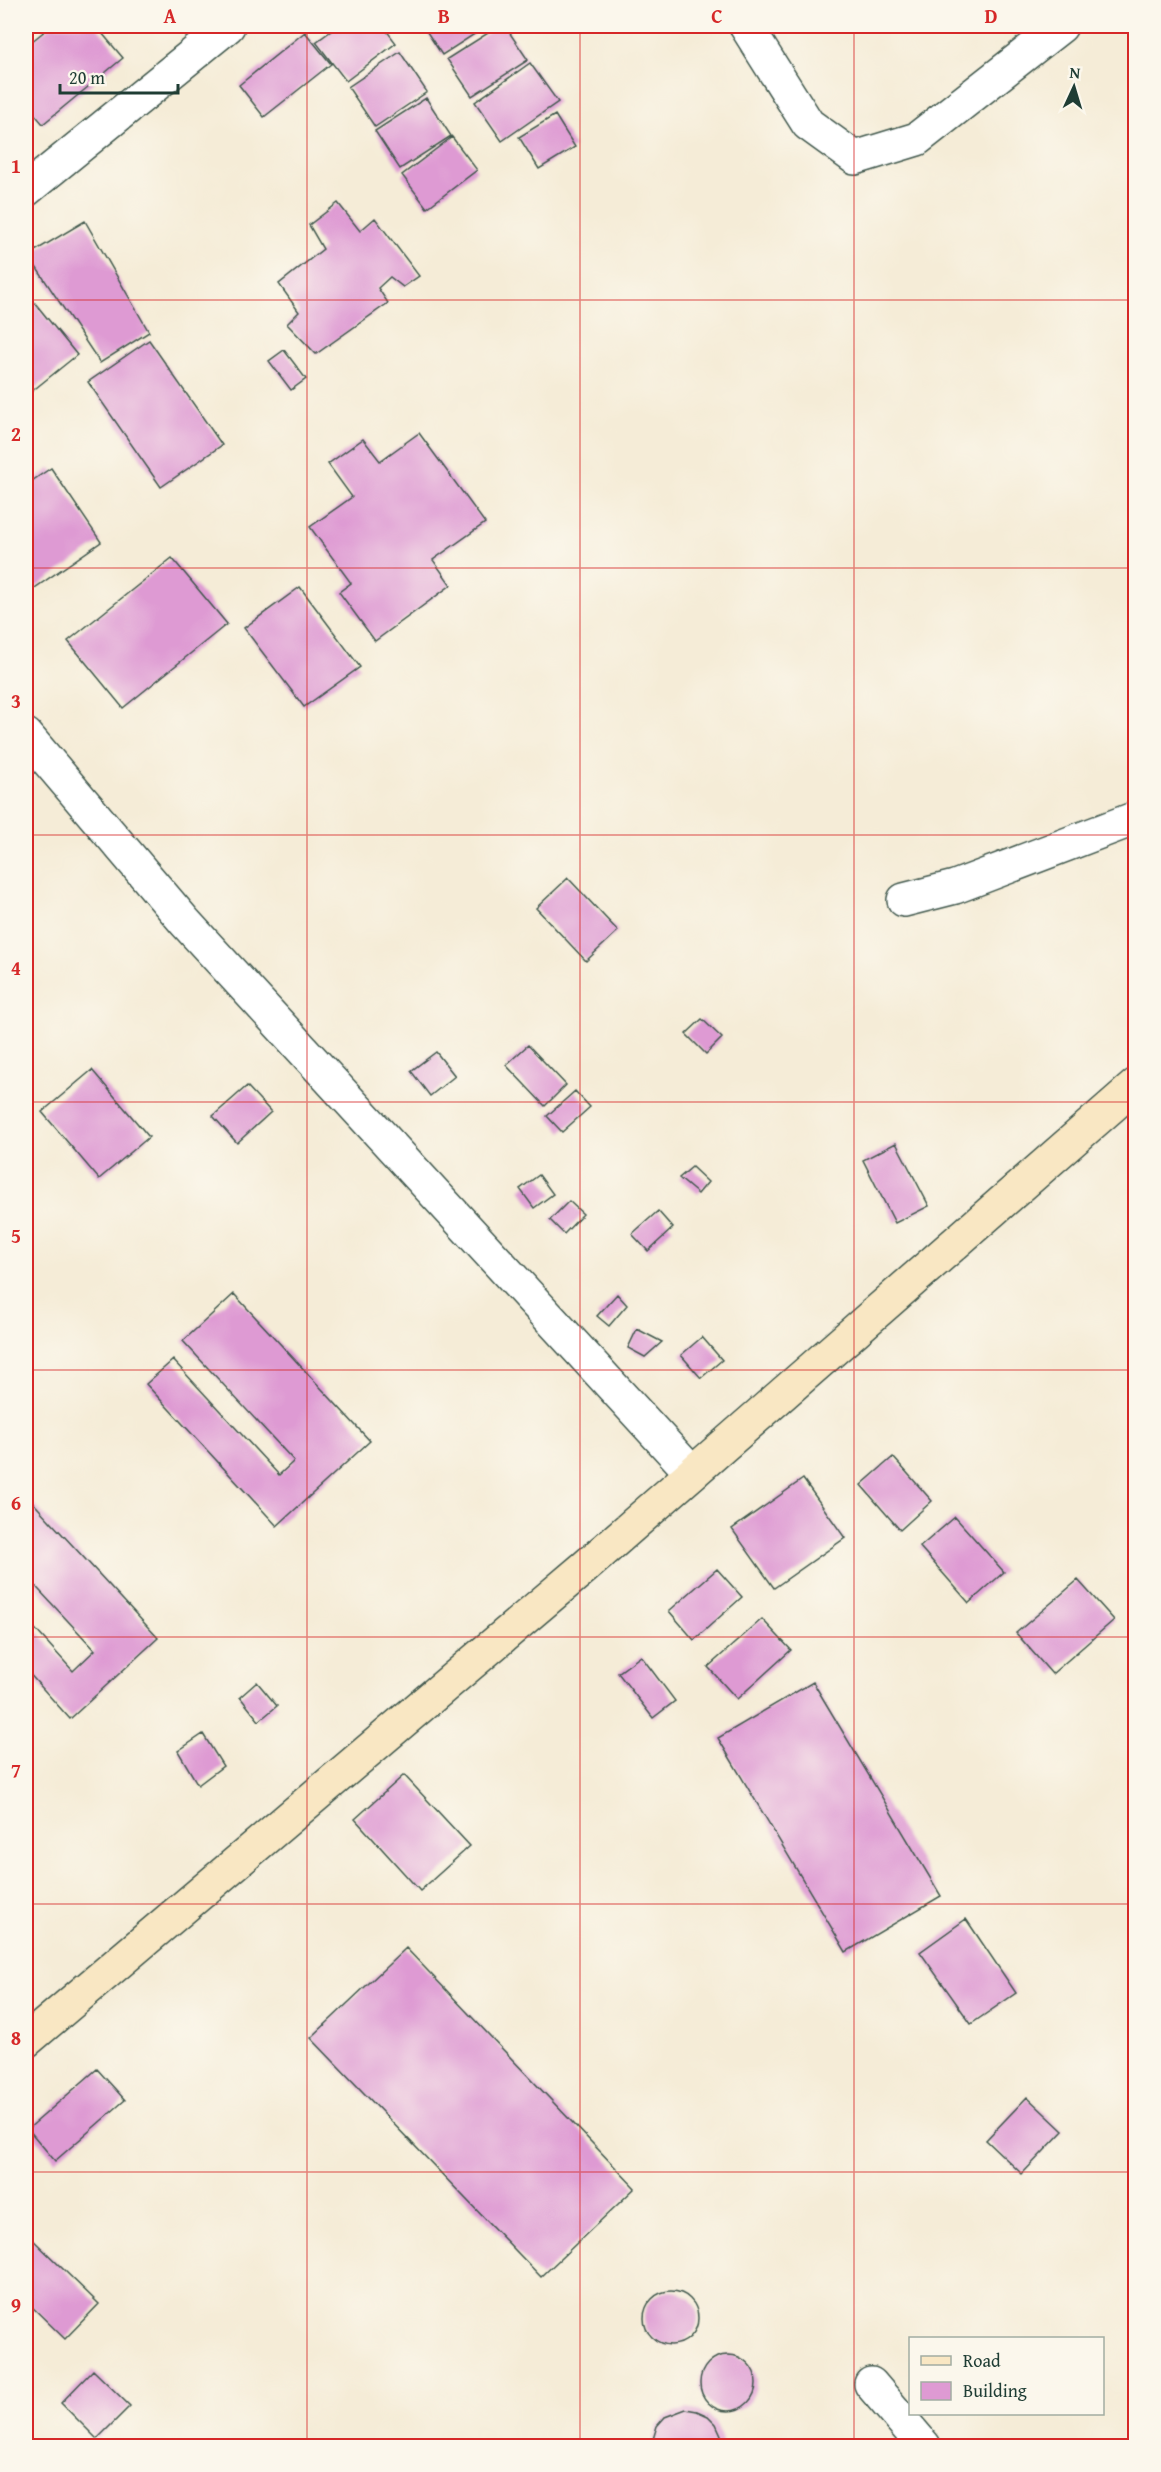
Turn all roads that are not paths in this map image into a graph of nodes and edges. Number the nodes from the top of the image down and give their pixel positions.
1 (228, 26) edge
2 (746, 26) edge
3 (1061, 26) edge
4 (26, 190) edge
5 (26, 735) edge
6 (1136, 818) edge
7 (904, 900) dead end
8 (1136, 1085) edge
9 (692, 1473) junction
10 (26, 2041) edge
11 (871, 2384) dead end
12 (924, 2446) edge

1 - 4 street
2 - 3 street
5 - 9 street
6 - 7 street
8 - 9 street
9 - 10 street
11 - 12 street

